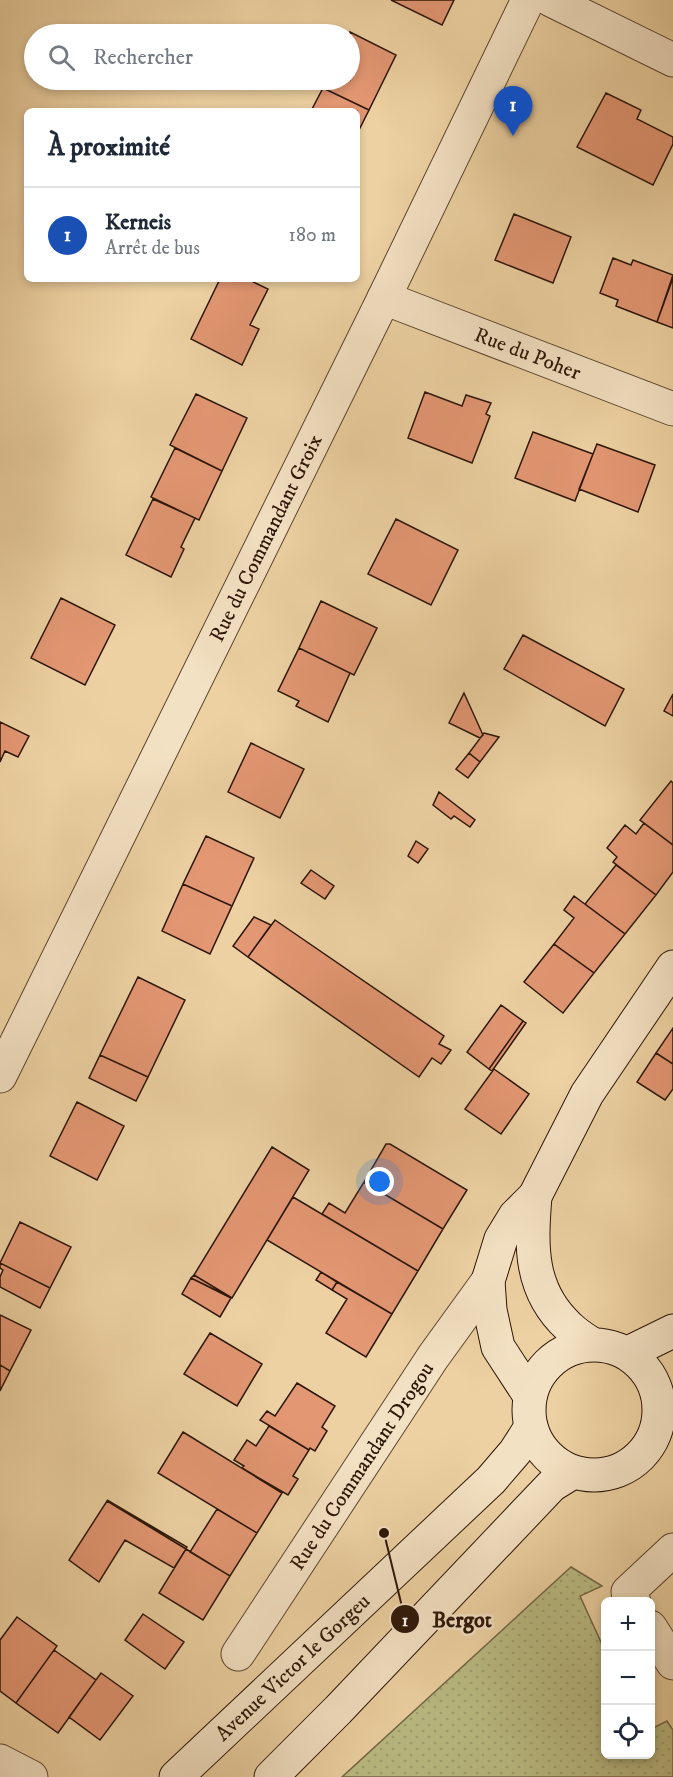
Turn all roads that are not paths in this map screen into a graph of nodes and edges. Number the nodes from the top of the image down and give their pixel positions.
1 (528, 0) edge
2 (551, 0) edge
3 (673, 60) edge
4 (384, 298) junction
5 (673, 409) edge
6 (673, 967) edge
7 (0, 1076) edge
8 (535, 1196) junction
9 (488, 1281) junction
10 (673, 1331) edge
11 (592, 1344) junction
12 (628, 1353) junction
13 (530, 1411) junction
14 (664, 1428) edge
15 (573, 1472) junction
16 (673, 1550) edge
17 (631, 1597) edge
18 (655, 1633) edge
19 (238, 1654) dead end
20 (673, 1662) edge
21 (0, 1761) edge
22 (0, 1768) edge
23 (6, 1777) edge
24 (31, 1777) edge
25 (177, 1777) edge
26 (271, 1777) edge

1 - 4 street, Rue du Commandant Groix
2 - 3 street
4 - 5 street, Rue du Poher
4 - 7 street, Rue du Commandant Groix
6 - 8 street
8 - 9 street
8 - 11 street
9 - 13 street
9 - 19 street, Rue du Commandant Drogou
10 - 12 street
11 - 12 street
11 - 13 street
12 - 14 street
13 - 15 street
13 - 25 street, Avenue Victor le Gorgeu
14 - 15 street
15 - 26 street
16 - 17 street
18 - 20 street
21 - 24 street
22 - 23 street

